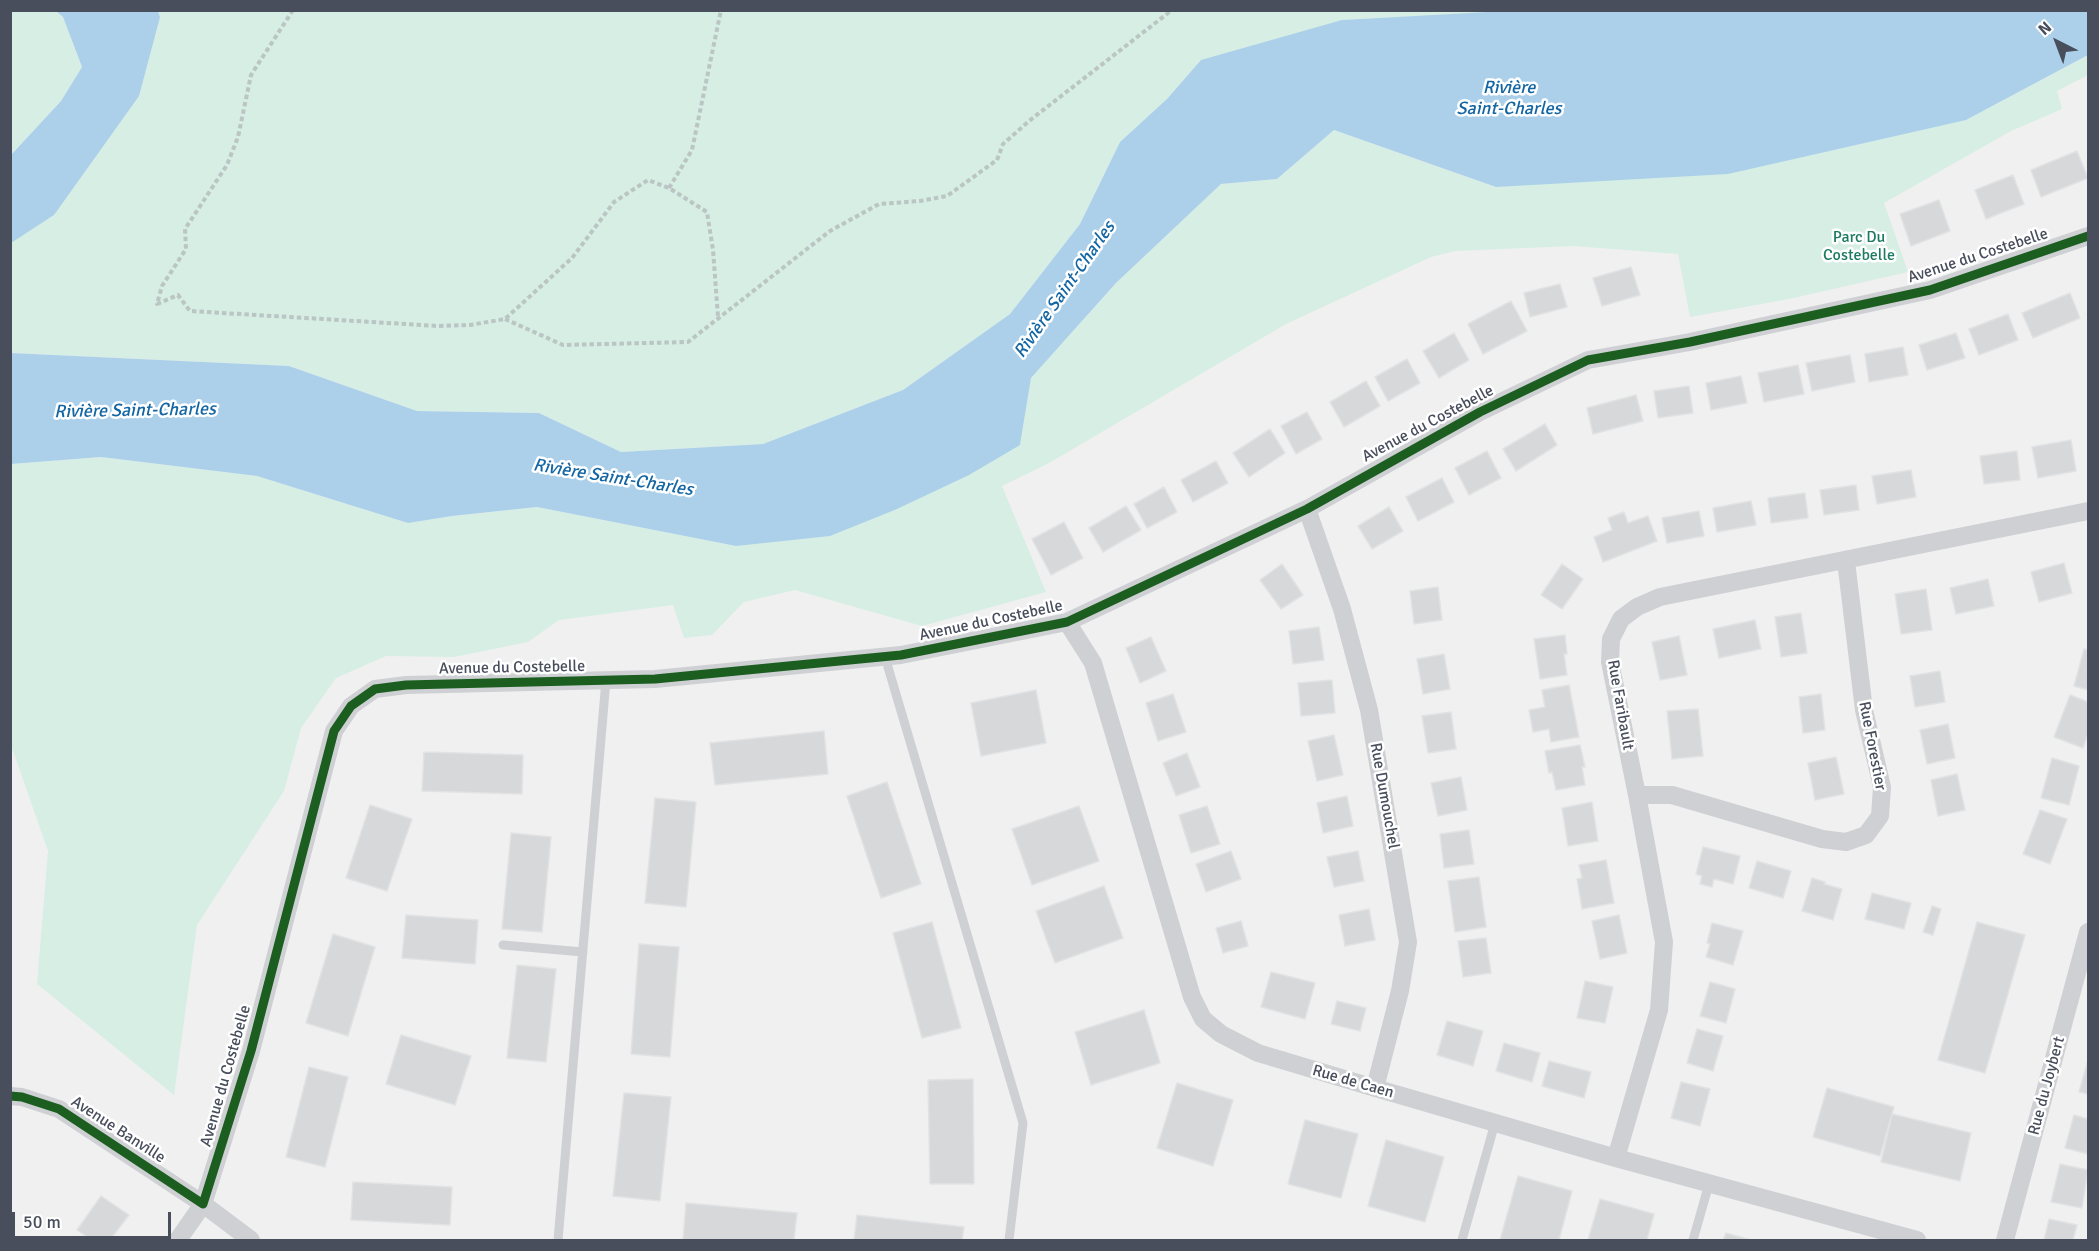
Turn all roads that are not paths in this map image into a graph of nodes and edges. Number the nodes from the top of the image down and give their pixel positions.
1 (2088, 236) edge
2 (1306, 509) junction
3 (2088, 511) edge
4 (1846, 561) junction
5 (1068, 622) junction
6 (885, 657) junction
7 (606, 680) junction
8 (1637, 795) junction
9 (2088, 932) edge
10 (503, 945) dead end
11 (583, 952) junction
12 (1375, 1088) junction
13 (10, 1096) edge
14 (1495, 1123) junction
15 (1616, 1158) junction
16 (1709, 1184) junction
17 (203, 1204) junction
18 (178, 1240) edge
19 (250, 1240) edge
20 (558, 1240) edge
21 (1009, 1240) edge
22 (1462, 1240) edge
23 (1693, 1240) edge
24 (1917, 1240) edge
25 (2005, 1240) edge

1 - 2 street, Avenue du Costebelle
2 - 5 street, Avenue du Costebelle
2 - 12 street, Rue Dumouchel
3 - 4 street, Rue Faribault
4 - 8 street, Rue Faribault
4 - 8 street, Rue Forestier
5 - 6 street, Avenue du Costebelle
5 - 12 street, Rue de Caen
6 - 7 street, Avenue du Costebelle
6 - 21 lane
7 - 11 lane
7 - 17 street, Avenue du Costebelle
8 - 15 street, Rue Faribault
9 - 25 street, Rue du Joybert
10 - 11 lane
11 - 20 lane
12 - 14 street, Rue de Caen
13 - 17 street, Avenue Banville
14 - 15 street, Rue de Caen
14 - 22 lane
15 - 16 street, Rue de Caen
16 - 23 lane
16 - 24 street, Rue de Caen
17 - 18 street, Avenue du Costebelle
17 - 19 street, Avenue Banville

